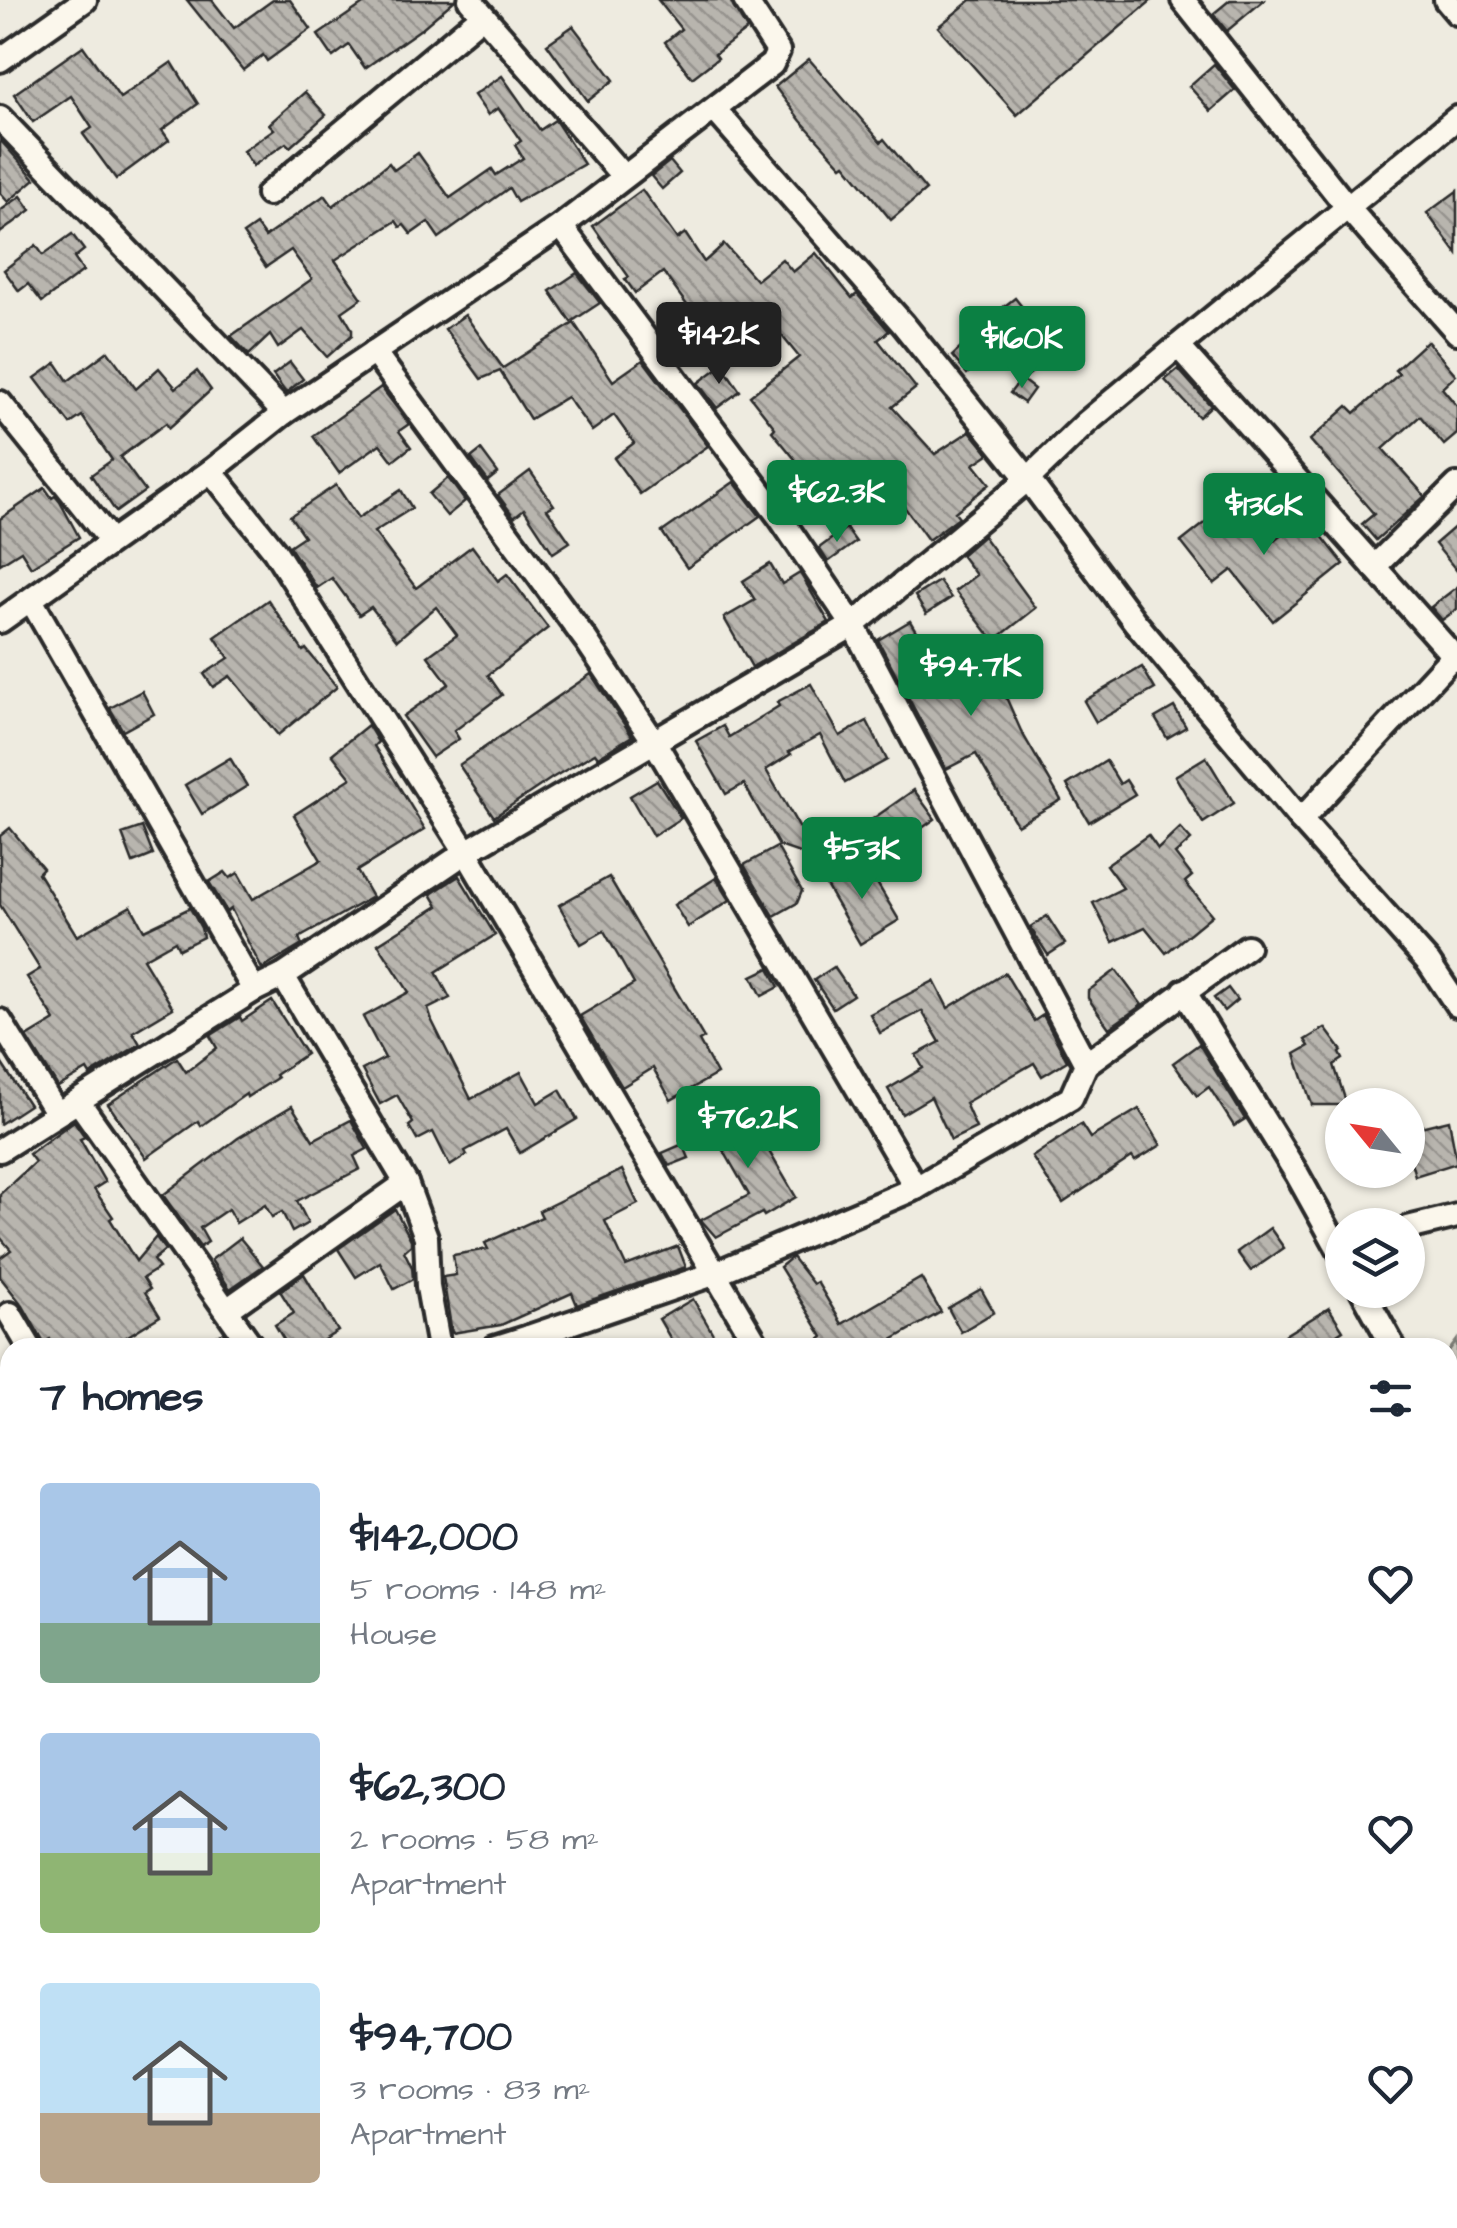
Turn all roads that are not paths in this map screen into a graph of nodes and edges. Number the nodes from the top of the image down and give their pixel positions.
1 (86, 0) edge
2 (745, 0) edge
3 (1184, 0) edge
4 (1446, 0) edge
5 (476, 8) edge
6 (1457, 12) edge
7 (0, 60) edge
8 (715, 110) junction
9 (0, 118) edge
10 (1457, 118) edge
11 (623, 176) junction
12 (268, 194) dead end
13 (1348, 208) junction
14 (560, 226) junction
15 (1457, 332) edge
16 (1178, 346) junction
17 (374, 352) junction
18 (0, 403) edge
19 (284, 413) junction
20 (212, 471) junction
21 (1028, 479) junction
22 (1457, 485) edge
23 (111, 542) junction
24 (1374, 567) junction
25 (31, 600) junction
26 (0, 621) edge
27 (853, 626) junction
28 (1455, 658) edge
29 (656, 743) junction
30 (1301, 820) junction
31 (466, 852) junction
32 (1248, 946) dead end
33 (283, 976) junction
34 (254, 990) junction
35 (1184, 991) junction
36 (1457, 1005) edge
37 (0, 1021) edge
38 (1086, 1064) junction
39 (78, 1101) junction
40 (56, 1112) junction
41 (0, 1150) edge
42 (406, 1184) junction
43 (916, 1188) junction
44 (1457, 1216) edge
45 (1325, 1221) edge
46 (1425, 1224) edge
47 (716, 1273) junction
48 (1372, 1308) edge
49 (227, 1310) junction
50 (10, 1314) dead end
51 (24, 1338) edge
52 (246, 1338) edge
53 (437, 1338) edge
54 (545, 1338) edge
55 (753, 1338) edge
56 (1388, 1338) edge

1 - 7 street
2 - 8 street
3 - 13 street
4 - 6 street
5 - 11 street
5 - 12 street
8 - 11 street
8 - 21 street
9 - 19 street
10 - 13 street
11 - 14 street
13 - 15 street
13 - 16 street
14 - 17 street
14 - 27 street
16 - 21 street
16 - 24 street
17 - 19 street
17 - 29 street
18 - 23 street
19 - 20 street
20 - 23 street
20 - 31 street
21 - 27 street
21 - 30 street
22 - 24 street
23 - 25 street
24 - 28 street
25 - 26 street
25 - 34 street
27 - 29 street
27 - 38 street
28 - 30 street
29 - 31 street
29 - 43 street
30 - 36 street
31 - 33 street
31 - 47 street
32 - 35 street
33 - 34 street
33 - 42 street
34 - 39 street
35 - 38 street
35 - 45 street
37 - 40 street
38 - 43 street
39 - 40 street
39 - 49 street
40 - 41 street
42 - 49 street
42 - 53 street
43 - 47 street
44 - 46 street
47 - 54 street
47 - 55 street
48 - 56 street
49 - 52 street
50 - 51 street

